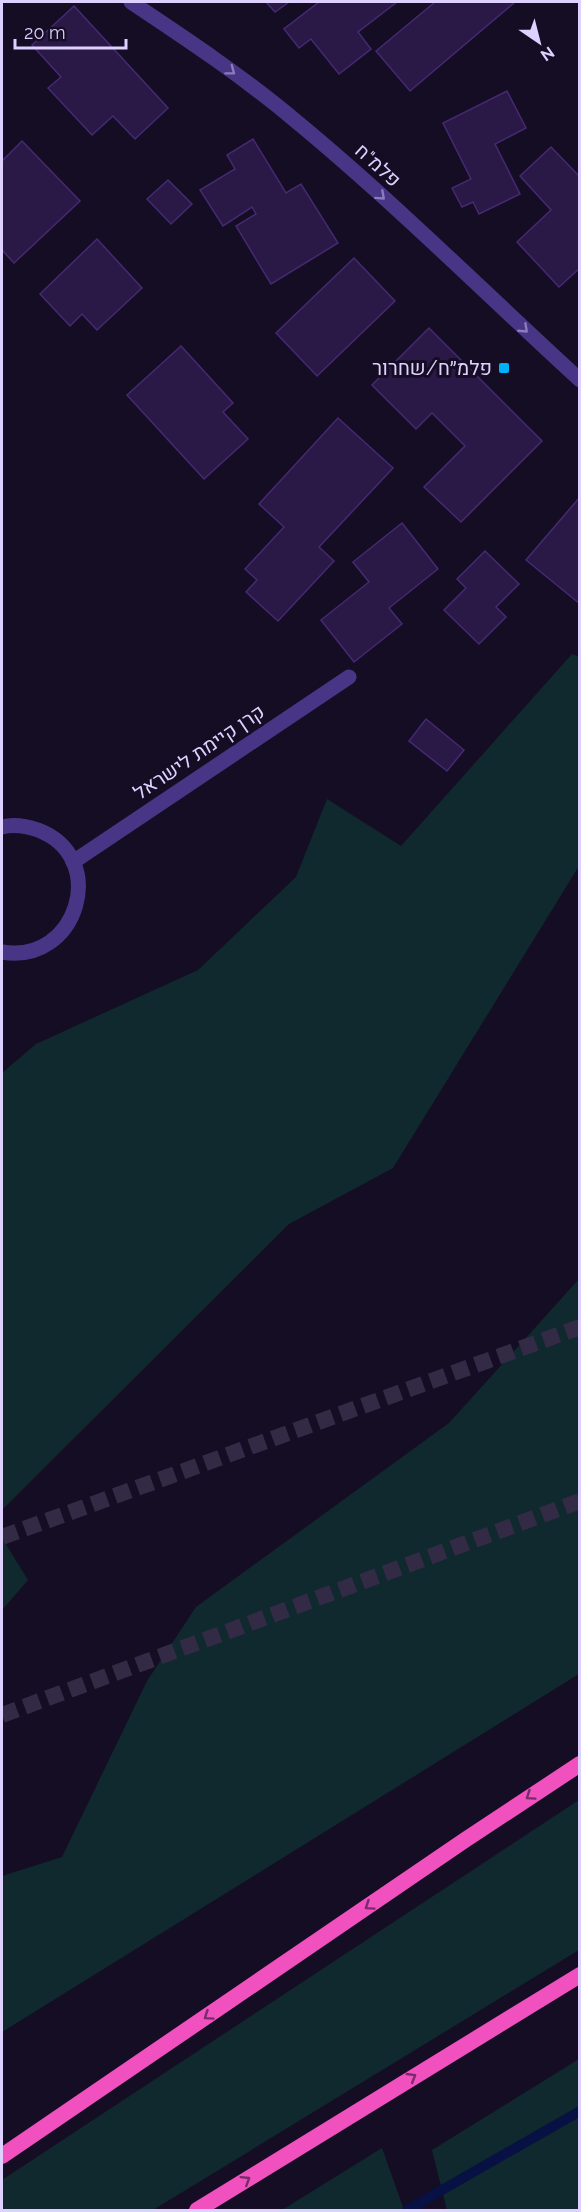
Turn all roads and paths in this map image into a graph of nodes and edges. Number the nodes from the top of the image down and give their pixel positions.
1 (132, 2) edge
2 (579, 380) edge
3 (349, 677) dead end
4 (2, 827) edge
5 (73, 862) junction
6 (2, 952) edge
7 (579, 1764) edge
8 (579, 1975) edge
9 (31, 2137) junction
10 (2, 2152) edge
11 (2, 2156) edge
12 (196, 2211) edge

1 -> 2 street, פלמ"ח
3 - 5 street, קרן קיימת לישראל
4 - 5 street
5 - 6 street
7 -> 9 highway
12 -> 8 highway
9 - 10 highway
9 - 11 highway

